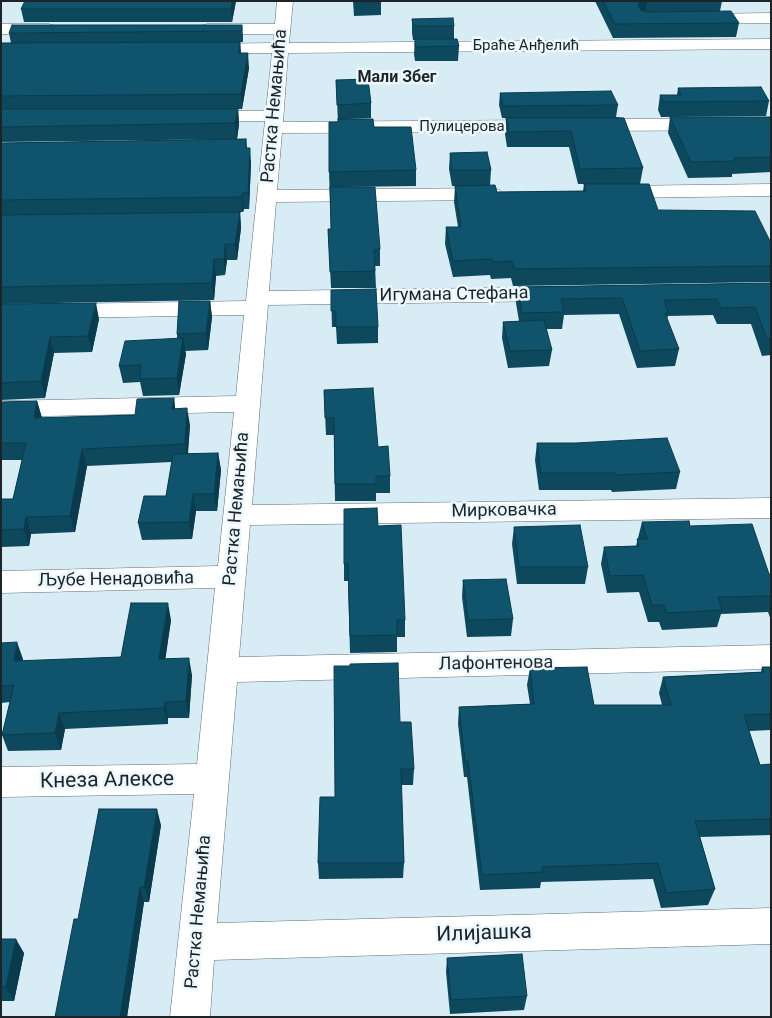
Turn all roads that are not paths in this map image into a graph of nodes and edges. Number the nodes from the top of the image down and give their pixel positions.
1 (285, 1) edge
2 (771, 18) edge
3 (684, 19) edge
4 (1, 29) edge
5 (69, 29) edge
6 (195, 29) edge
7 (282, 38) junction
8 (771, 44) edge
9 (191, 49) edge
10 (187, 116) edge
11 (771, 124) edge
12 (268, 134) junction
13 (771, 190) edge
14 (593, 192) edge
15 (514, 193) edge
16 (259, 212) junction
17 (573, 294) edge
18 (257, 303) junction
19 (1, 312) edge
20 (247, 404) junction
21 (1, 409) edge
22 (771, 508) edge
23 (237, 515) junction
24 (231, 577) junction
25 (1, 582) edge
26 (771, 657) edge
27 (222, 670) junction
28 (212, 779) junction
29 (1, 782) edge
30 (771, 926) edge
31 (197, 942) junction
32 (190, 1017) edge

1 - 7 street, Растка Немањића
2 - 3 street
4 - 5 street
6 - 7 street
7 - 8 street, Браће Анђелић
7 - 9 street
7 - 12 street, Растка Немањића
10 - 12 street, Пулицерова
11 - 12 street, Пулицерова
12 - 16 street, Растка Немањића
13 - 14 street
15 - 16 street
16 - 18 street, Растка Немањића
17 - 18 street, Игумана Стефана
18 - 19 street, Игумана Стефана
18 - 20 street, Растка Немањића
20 - 21 street
20 - 23 street, Растка Немањића
22 - 23 street, Мирковачка
23 - 24 street, Растка Немањића
24 - 25 street, Љубе Ненадовића
24 - 27 street, Растка Немањића
26 - 27 street, Лафонтенова
27 - 28 street, Растка Немањића
28 - 29 street, Кнеза Алексе
28 - 31 street, Растка Немањића
30 - 31 street, Илијашка
31 - 32 street, Растка Немањића

